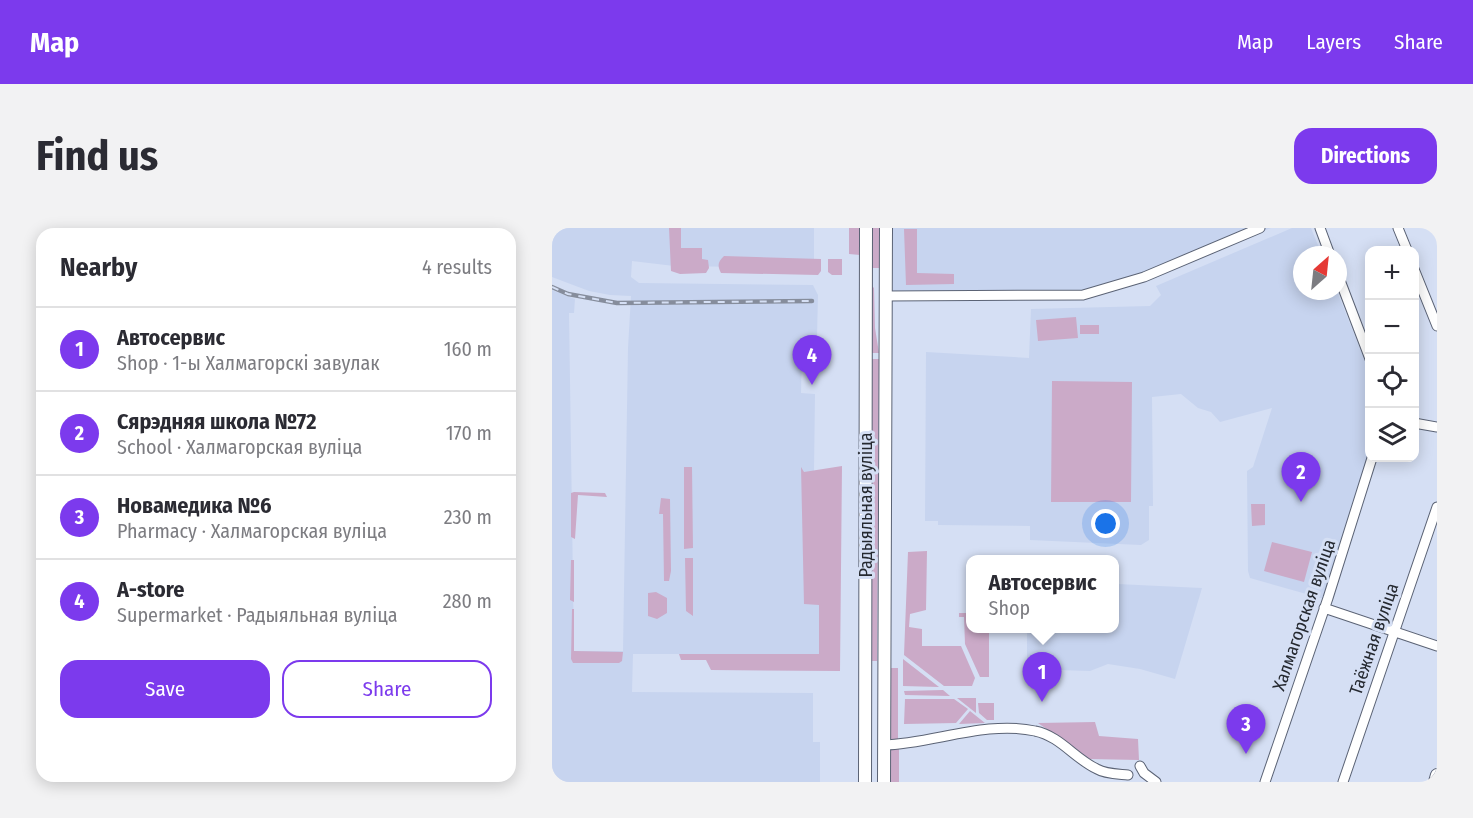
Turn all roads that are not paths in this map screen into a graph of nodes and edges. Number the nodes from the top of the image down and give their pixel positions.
1 (866, 228) edge
2 (886, 228) edge
3 (1260, 228) edge
4 (1320, 228) edge
5 (1398, 228) edge
6 (1327, 246) edge
7 (1405, 246) edge
8 (1419, 281) edge
9 (885, 296) junction
10 (1347, 299) edge
11 (1437, 326) edge
12 (1368, 354) edge
13 (1419, 424) edge
14 (1437, 427) edge
15 (1371, 462) edge
16 (1437, 507) edge
17 (1324, 608) junction
18 (1395, 632) junction
19 (1437, 646) edge
20 (884, 745) junction
21 (1140, 766) dead end
22 (1128, 775) dead end
23 (1437, 776) edge
24 (865, 782) edge
25 (884, 782) edge
26 (1156, 782) edge
27 (1265, 782) edge
28 (1343, 782) edge
29 (1435, 782) edge

1 - 24 main road, Радыяльная вуліца
2 - 9 main road, Радыяльная вуліца
3 - 9 street
4 - 6 street
5 - 7 street
8 - 11 street
9 - 20 main road, Радыяльная вуліца
10 - 12 street
13 - 14 street
15 - 17 street, Халмагорская вуліца
16 - 18 street, Таёжная вуліца
17 - 18 street
17 - 27 street, Халмагорская вуліца
18 - 19 street
18 - 28 street, Таёжная вуліца
20 - 22 street
20 - 25 main road, Радыяльная вуліца
21 - 26 street
23 - 29 main road

